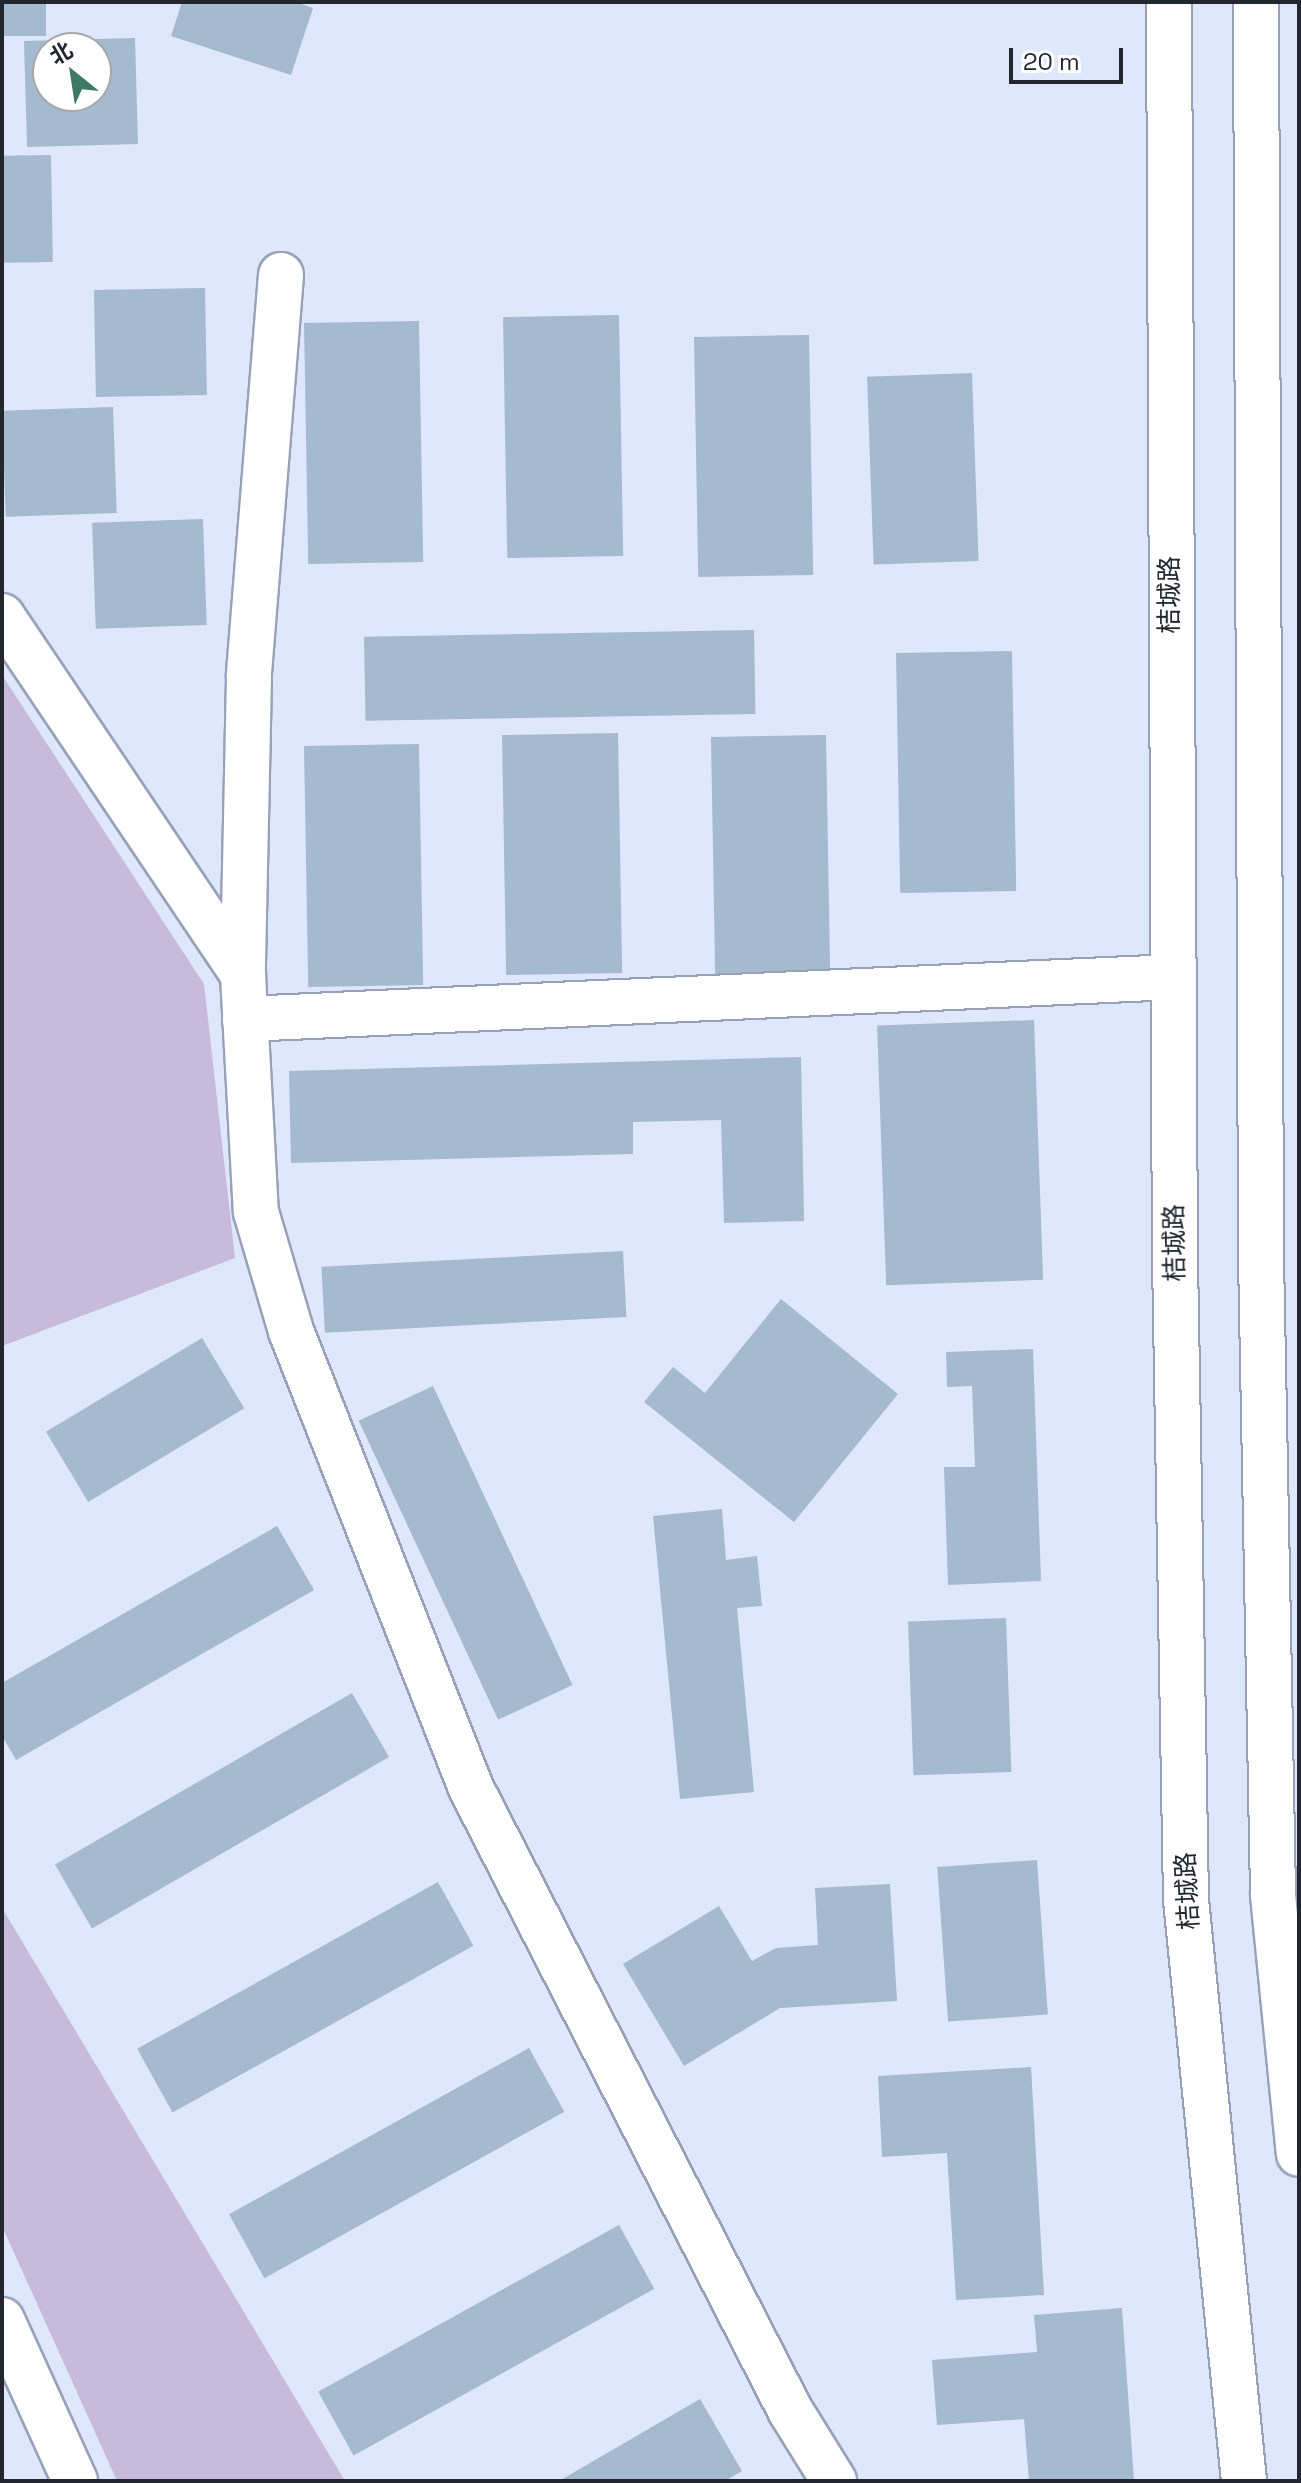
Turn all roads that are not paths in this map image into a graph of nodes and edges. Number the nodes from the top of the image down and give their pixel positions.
1 (1169, 2) edge
2 (1256, 2) edge
3 (281, 275) dead end
4 (2, 616) edge
5 (243, 975) junction
6 (1173, 977) junction
7 (245, 1019) junction
8 (1284, 1685) edge
9 (1299, 2154) edge
10 (2, 2320) edge
11 (75, 2481) edge
12 (834, 2481) edge
13 (1244, 2481) edge

1 - 6 main road, 桔城路
2 - 8 main road
3 - 5 main road
4 - 5 main road
5 - 7 main road
6 - 7 main road
6 - 13 main road, 桔城路
7 - 12 main road
8 - 9 main road
10 - 11 main road

